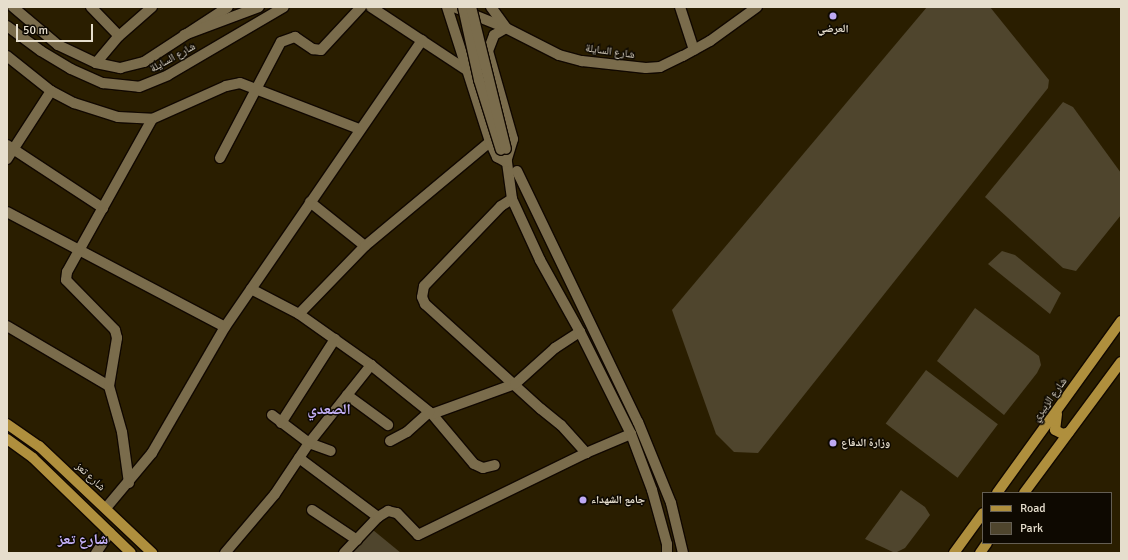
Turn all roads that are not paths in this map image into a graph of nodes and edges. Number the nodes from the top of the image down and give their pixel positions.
1 (13, 7) edge
2 (91, 7) edge
3 (152, 7) edge
4 (228, 7) edge
5 (258, 7) edge
6 (360, 7) edge
7 (371, 7) edge
8 (447, 7) edge
9 (454, 7) edge
10 (463, 7) edge
11 (471, 7) edge
12 (491, 7) edge
13 (680, 7) edge
14 (757, 7) edge
15 (280, 8) edge
16 (7, 26) edge
17 (506, 28) junction
18 (184, 35) junction
19 (119, 36) junction
20 (422, 40) junction
21 (694, 50) junction
22 (7, 56) edge
23 (96, 63) junction
24 (468, 71) junction
25 (257, 88) junction
26 (51, 91) junction
27 (152, 119) junction
28 (359, 129) junction
29 (490, 142) junction
30 (10, 147) edge
31 (504, 150) junction
32 (220, 158) dead end
33 (7, 160) edge
34 (506, 162) junction
35 (517, 171) dead end
36 (512, 199) junction
37 (310, 202) junction
38 (103, 208) junction
39 (7, 212) edge
40 (365, 246) junction
41 (79, 251) junction
42 (251, 289) junction
43 (299, 314) junction
44 (1121, 321) edge
45 (7, 326) edge
46 (225, 327) junction
47 (580, 332) junction
48 (335, 339) junction
49 (1121, 362) edge
50 (371, 365) junction
51 (515, 384) junction
52 (109, 386) junction
53 (347, 395) junction
54 (1058, 410) junction
55 (430, 413) junction
56 (272, 415) dead end
57 (281, 423) junction
58 (7, 424) edge
59 (388, 425) dead end
60 (1069, 432) junction
61 (22, 433) junction
62 (631, 434) junction
63 (11, 441) edge
64 (390, 441) dead end
65 (309, 443) junction
66 (331, 452) dead end
67 (586, 453) junction
68 (299, 458) junction
69 (495, 465) dead end
70 (129, 483) junction
71 (998, 492) edge
72 (1025, 492) edge
73 (106, 508) junction
74 (312, 510) dead end
75 (982, 514) edge
76 (378, 517) junction
77 (110, 532) junction
78 (357, 540) junction
79 (986, 544) edge
80 (96, 553) edge
81 (131, 553) edge
82 (152, 553) edge
83 (225, 553) edge
84 (344, 553) edge
85 (667, 553) edge
86 (683, 553) edge
87 (954, 553) edge
88 (980, 553) edge

1 - 23 street
2 - 19 street
3 - 19 street
4 - 18 street
5 - 18 street
6 - 25 street
7 - 20 street
8 - 24 street
9 - 17 street, شارع السايلة
10 - 31 street, bridge
11 - 31 street, bridge
12 - 17 street
13 - 21 street
14 - 21 street, شارع السايلة
15 - 16 street, شارع السايلة
17 - 21 street, شارع السايلة
17 - 34 street
18 - 23 street
19 - 23 street
20 - 24 street
20 - 28 street
22 - 26 street
24 - 29 street
25 - 27 street
25 - 28 street
25 - 32 street
26 - 27 street
26 - 30 street
27 - 38 street
28 - 37 street
29 - 34 street
29 - 40 street
30 - 33 street
30 - 38 street
31 - 34 street
34 - 36 street
35 - 86 street
36 - 47 street
36 - 51 street
37 - 40 street
37 - 42 street
38 - 41 street
39 - 41 street
40 - 43 street
41 - 46 street
41 - 52 street
42 - 43 street
42 - 46 street
43 - 48 street
44 - 54 main road, شارع الزبيري
45 - 52 street
46 - 70 street
47 - 51 street
47 - 62 street
48 - 50 street
48 - 57 street
49 - 60 main road
50 - 53 street
50 - 55 street
51 - 55 street
51 - 67 street
52 - 70 street
53 - 59 street
53 - 65 street
54 - 60 main road
54 - 71 main road, شارع الزبيري
55 - 64 street
55 - 69 street
56 - 57 street
57 - 65 street
58 - 61 main road, شارع تعز
60 - 72 main road
61 - 63 main road
61 - 73 main road, شارع تعز
62 - 67 street
62 - 85 street
63 - 77 main road
65 - 66 street
65 - 68 street
67 - 76 street
68 - 76 street
68 - 83 street
70 - 73 street
73 - 82 main road, شارع تعز
74 - 78 street
75 - 87 main road
76 - 78 street
77 - 80 street
77 - 81 main road
78 - 84 street
79 - 88 main road

